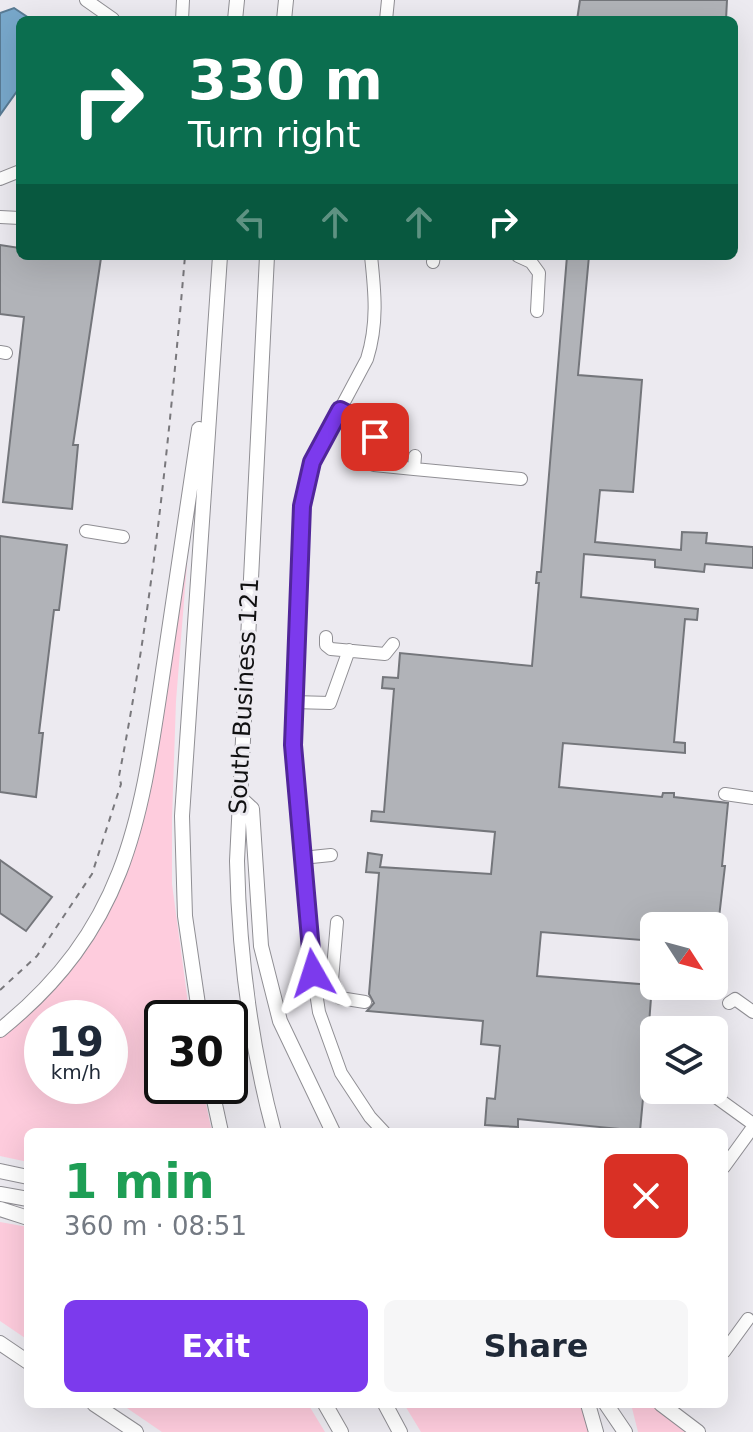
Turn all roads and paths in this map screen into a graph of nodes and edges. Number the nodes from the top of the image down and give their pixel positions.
1 (86, 0) edge
2 (109, 16) edge
3 (185, 260) edge
4 (220, 260) edge
5 (267, 260) edge
6 (371, 260) edge
7 (527, 260) edge
8 (537, 311) dead end
9 (215, 331) junction
10 (340, 410) junction
11 (521, 479) dead end
12 (86, 531) dead end
13 (123, 537) dead end
14 (326, 637) dead end
15 (393, 644) dead end
16 (349, 650) junction
17 (293, 702) junction
18 (725, 794) dead end
19 (239, 797) junction
20 (753, 798) edge
21 (331, 855) dead end
22 (302, 858) junction
23 (337, 922) dead end
24 (0, 990) edge
25 (197, 1000) edge
26 (365, 1002) dead end
27 (729, 1003) dead end
28 (753, 1012) edge
29 (0, 1030) edge
30 (215, 1104) edge
31 (724, 1104) edge
32 (753, 1126) edge
33 (220, 1128) edge
34 (273, 1128) edge
35 (331, 1128) edge
36 (381, 1128) edge
37 (728, 1161) edge
38 (0, 1171) edge
39 (24, 1176) edge
40 (0, 1194) edge
41 (24, 1198) edge
42 (3, 1212) edge
43 (24, 1217) edge
44 (748, 1319) dead end
45 (0, 1343) edge
46 (728, 1346) edge
47 (24, 1359) edge
48 (100, 1408) edge
49 (326, 1408) edge
50 (387, 1408) edge
51 (589, 1408) edge
52 (609, 1408) edge
53 (619, 1408) edge
54 (666, 1408) edge
55 (136, 1432) edge
56 (341, 1432) edge
57 (400, 1432) edge
58 (596, 1432) edge
59 (625, 1432) edge
60 (698, 1432) edge

1 - 2 street
3 - 24 path
4 - 9 main road
5 - 19 main road, South Business 121
6 - 10 street
7 - 8 street
9 - 25 main road
9 - 29 main road
10 - 11 street
10 - 17 street
12 - 13 street
14 - 16 street
15 - 16 street
16 - 17 street
17 - 22 street
18 - 20 street
19 - 34 main road, South Business 121
19 - 35 main road
21 - 22 street
22 - 36 street
23 - 26 street
27 - 28 street
30 - 33 main road
31 - 32 street
32 - 37 street
38 - 39 main road
40 - 41 main road
42 - 43 main road
44 - 46 street
45 - 47 main road
48 - 55 main road
49 - 56 main road
50 - 57 main road
51 - 58 main road
52 - 59 main road
53 - 59 main road
54 - 60 main road

